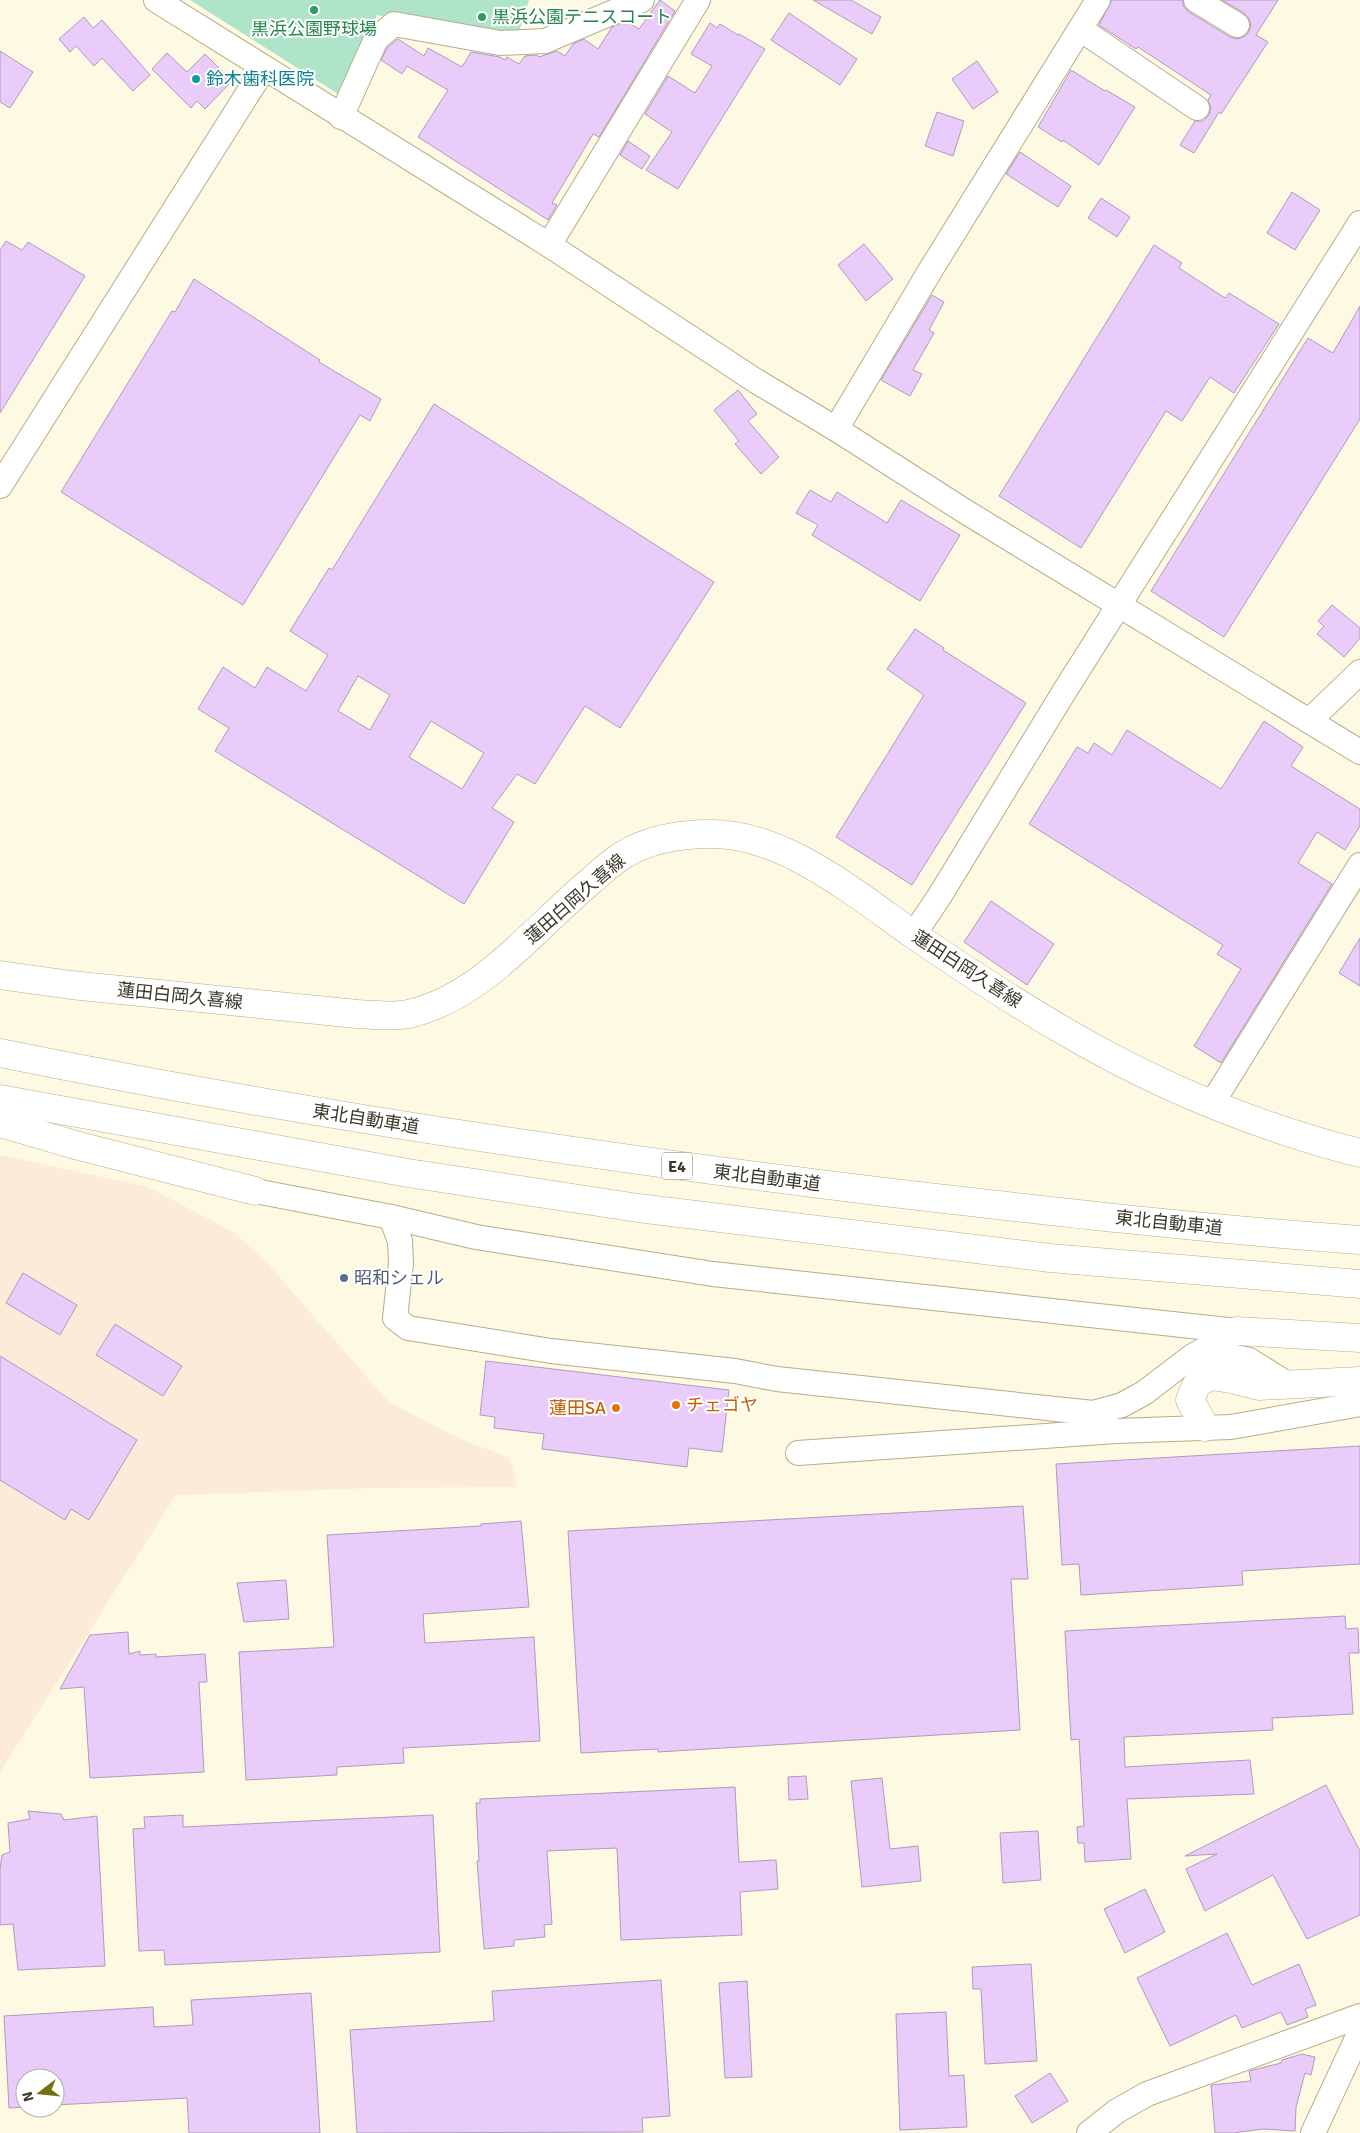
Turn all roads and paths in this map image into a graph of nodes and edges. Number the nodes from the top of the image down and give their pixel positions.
1 (156, 0) edge
2 (642, 0) edge
3 (698, 0) edge
4 (1098, 0) edge
5 (1196, 0) edge
6 (1237, 25) dead end
7 (1080, 29) junction
8 (264, 68) junction
9 (1197, 108) dead end
10 (341, 117) junction
11 (1360, 223) edge
12 (550, 246) junction
13 (836, 429) junction
14 (0, 486) edge
15 (1118, 606) junction
16 (1360, 672) edge
17 (1309, 721) junction
18 (1360, 752) edge
19 (1360, 865) edge
20 (914, 934) junction
21 (0, 975) edge
22 (0, 1053) edge
23 (0, 1099) edge
24 (1211, 1105) junction
25 (0, 1123) edge
26 (1360, 1153) edge
27 (255, 1192) joint
28 (391, 1217) junction
29 (1360, 1240) edge
30 (1360, 1284) edge
31 (1237, 1331) junction
32 (1360, 1338) edge
33 (1191, 1357) junction
34 (1360, 1381) edge
35 (1289, 1385) junction
36 (1360, 1404) edge
37 (1205, 1427) junction
38 (798, 1453) dead end
39 (1360, 2016) edge
40 (1360, 2032) edge
41 (1089, 2133) edge
42 (1312, 2133) edge

1 - 8 street
2 - 10 street
3 - 12 street
4 - 7 street
5 - 6 street
7 - 9 street
7 - 13 street
8 - 10 street
8 - 14 street
10 - 12 street
11 - 15 street
12 - 13 street
13 - 15 street
15 - 17 street
15 - 20 street
16 - 17 street
17 - 18 street
19 - 24 street
20 - 21 main road, 蓮田白岡久喜線
20 - 24 main road, 蓮田白岡久喜線
22 - 29 main road, 東北自動車道 / E4
23 - 30 main road
24 - 26 main road, 蓮田白岡久喜線
25 - 27 main road
27 - 28 street
28 - 31 street
28 - 33 street
31 - 32 main road
31 - 33 street
33 - 35 street
34 - 35 main road
35 - 37 main road
36 - 37 street
37 - 38 street
39 - 41 street
40 - 42 street

